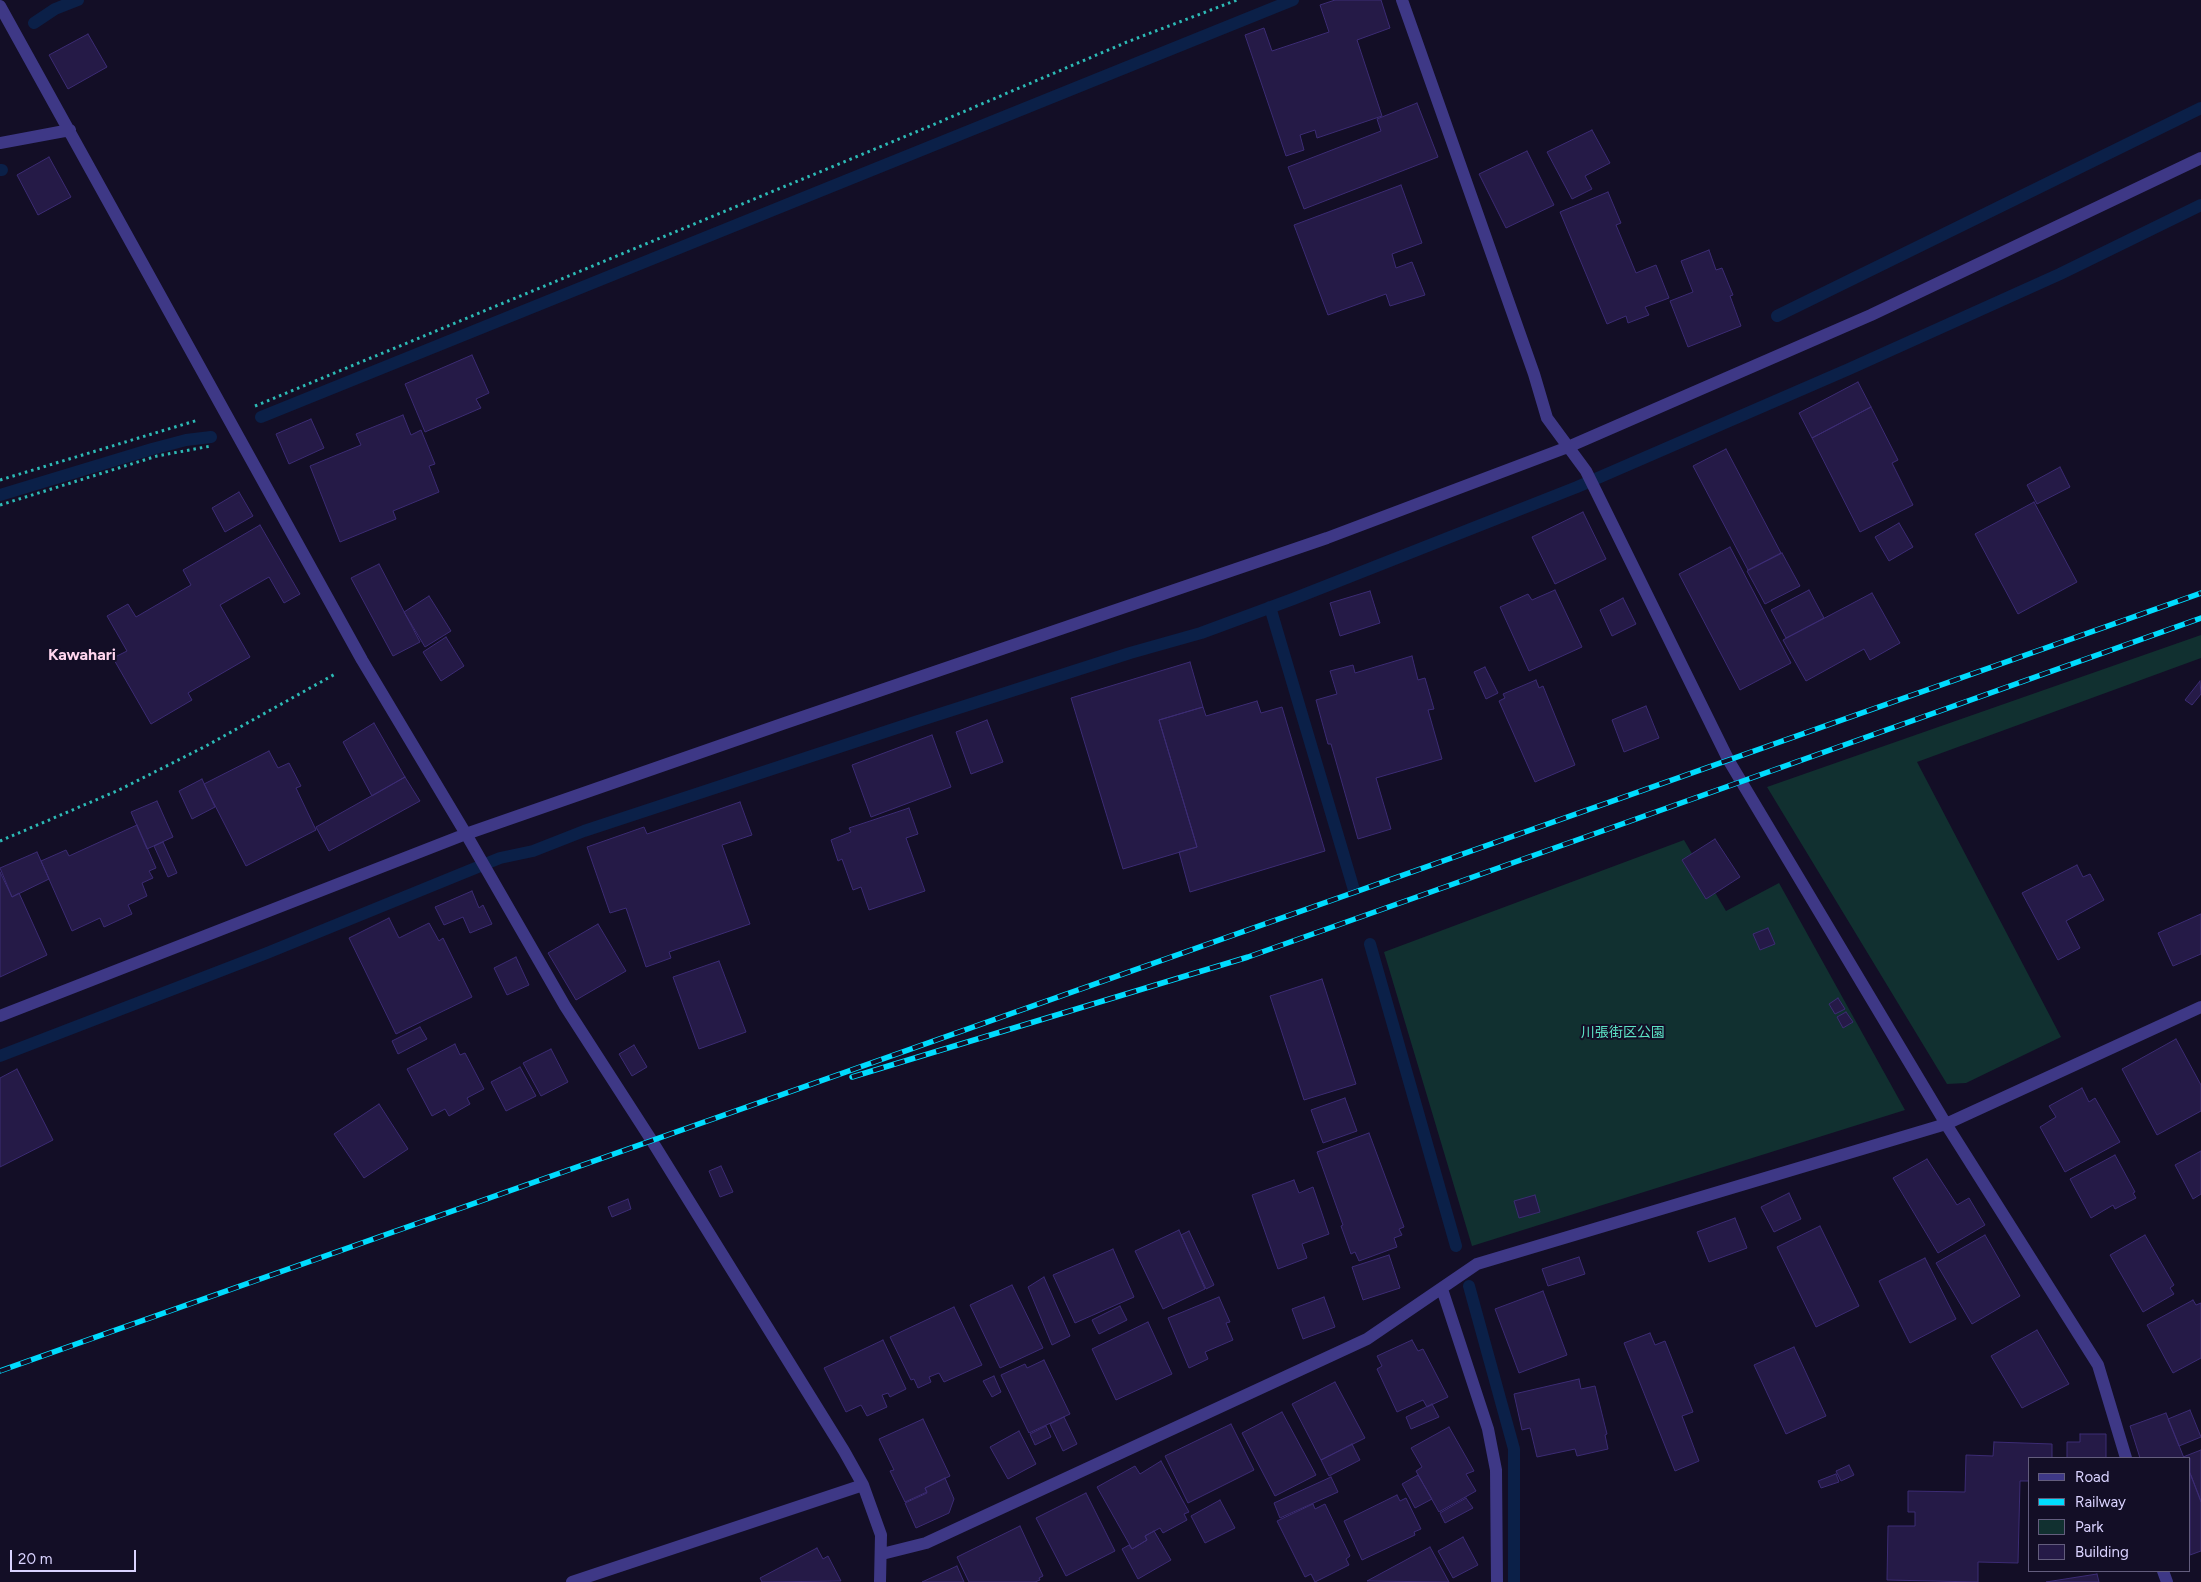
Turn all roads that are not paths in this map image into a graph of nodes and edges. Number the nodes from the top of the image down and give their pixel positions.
1 (1402, 0) edge
2 (0, 6) edge
3 (70, 130) junction
4 (0, 143) edge
5 (2201, 158) edge
6 (1568, 448) junction
7 (466, 834) junction
8 (2201, 1007) edge
9 (0, 1016) edge
10 (1946, 1124) junction
11 (1442, 1289) junction
12 (2126, 1457) edge
13 (863, 1485) junction
14 (882, 1554) junction
15 (572, 1582) edge
16 (880, 1582) edge
17 (1497, 1582) edge

1 - 6 street
2 - 3 street
3 - 4 street
3 - 7 street
5 - 6 street
6 - 7 street
6 - 10 street
7 - 9 street
7 - 13 street
8 - 10 street
10 - 11 street
10 - 12 street
11 - 14 street
11 - 17 street
13 - 14 street
13 - 15 street
14 - 16 street

